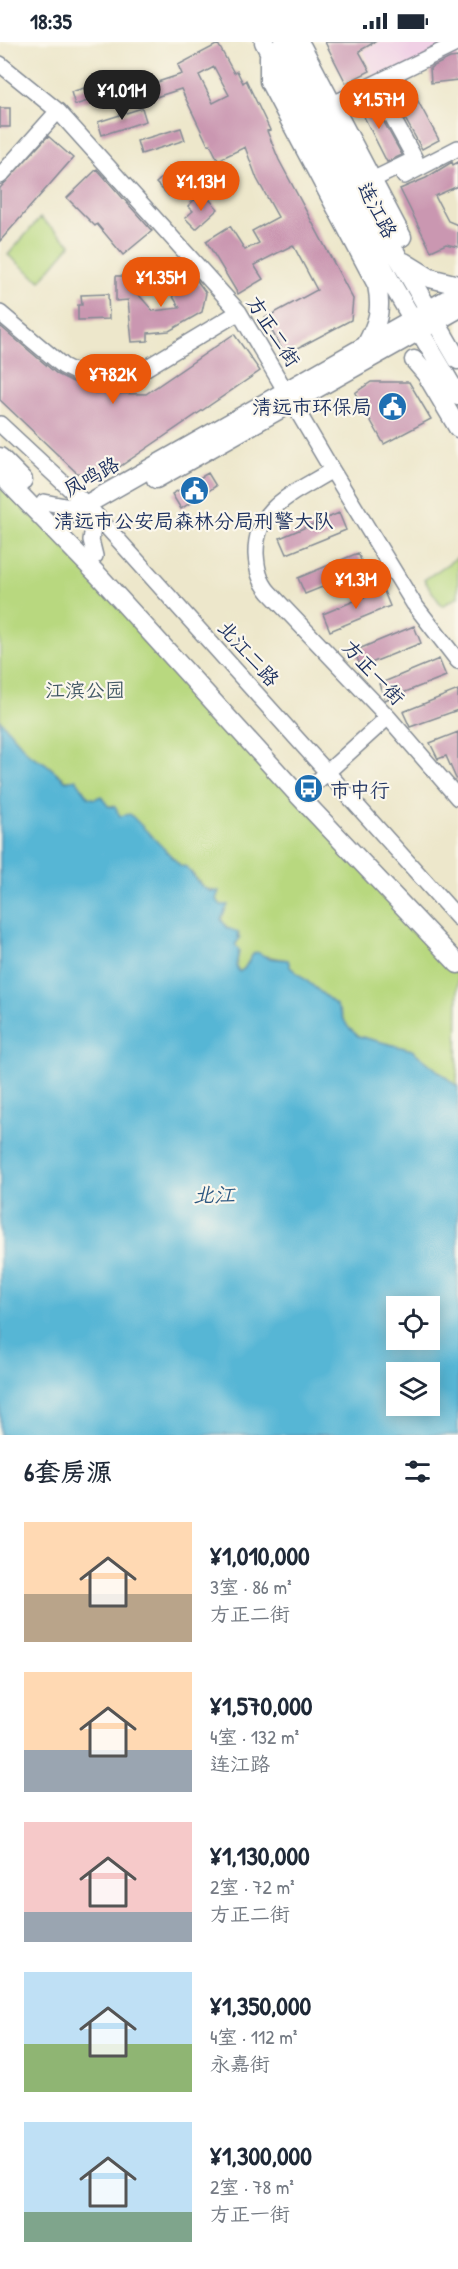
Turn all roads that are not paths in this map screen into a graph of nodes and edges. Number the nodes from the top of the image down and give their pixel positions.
1 (458, 43) edge
2 (275, 45) edge
3 (0, 64) edge
4 (374, 84) junction
5 (333, 104) junction
6 (58, 111) junction
7 (458, 148) edge
8 (0, 176) edge
9 (374, 185) junction
10 (398, 257) junction
11 (423, 275) junction
12 (458, 285) edge
13 (458, 293) edge
14 (458, 309) edge
15 (239, 312) junction
16 (0, 313) edge
17 (433, 316) junction
18 (416, 325) junction
19 (370, 351) junction
20 (414, 360) junction
21 (458, 360) edge
22 (448, 379) junction
23 (290, 395) junction
24 (458, 396) edge
25 (0, 424) edge
26 (458, 428) edge
27 (0, 457) edge
28 (332, 470) junction
29 (0, 474) edge
30 (44, 502) junction
31 (91, 510) junction
32 (63, 526) junction
33 (95, 556) junction
34 (458, 661) edge
35 (388, 717) junction
36 (326, 773) junction
37 (305, 793) junction
38 (458, 798) edge
39 (458, 918) edge
40 (458, 946) edge
41 (458, 964) edge

1 - 4 street
2 - 5 main road, 连江路
2 - 10 main road, 连江路
2 - 18 main road, 连江路
2 - 19 main road
3 - 6 street, 方正二街
4 - 5 street
4 - 9 street
5 - 9 main road, 连江路
6 - 8 street
6 - 15 street, 方正二街
7 - 9 street
9 - 11 main road, 连江路
10 - 11 main road
10 - 17 main road, 连江路
11 - 12 main road
13 - 17 main road, 凤鸣路
14 - 17 main road, 凤鸣路
15 - 16 street
15 - 23 street, 方正二街
17 - 18 main road, 凤鸣路
17 - 21 main road, 连江路
18 - 19 main road, 凤鸣路
18 - 22 main road, 连江路
19 - 20 main road
19 - 23 main road, 凤鸣路
20 - 22 main road
20 - 26 main road
22 - 24 main road, 连江路
23 - 28 street
23 - 31 main road, 凤鸣路
25 - 31 street, 北江二路
27 - 30 main road
28 - 34 street
28 - 35 street, 方正一街
29 - 32 main road
30 - 31 street
30 - 32 main road
31 - 32 main road, 凤鸣路
31 - 33 street
31 - 36 street, 北江二路
32 - 33 main road
32 - 37 main road
33 - 37 main road
35 - 36 street
35 - 38 street, 方正一街
36 - 37 street
36 - 39 street, 北江二路
37 - 40 main road
37 - 41 main road

